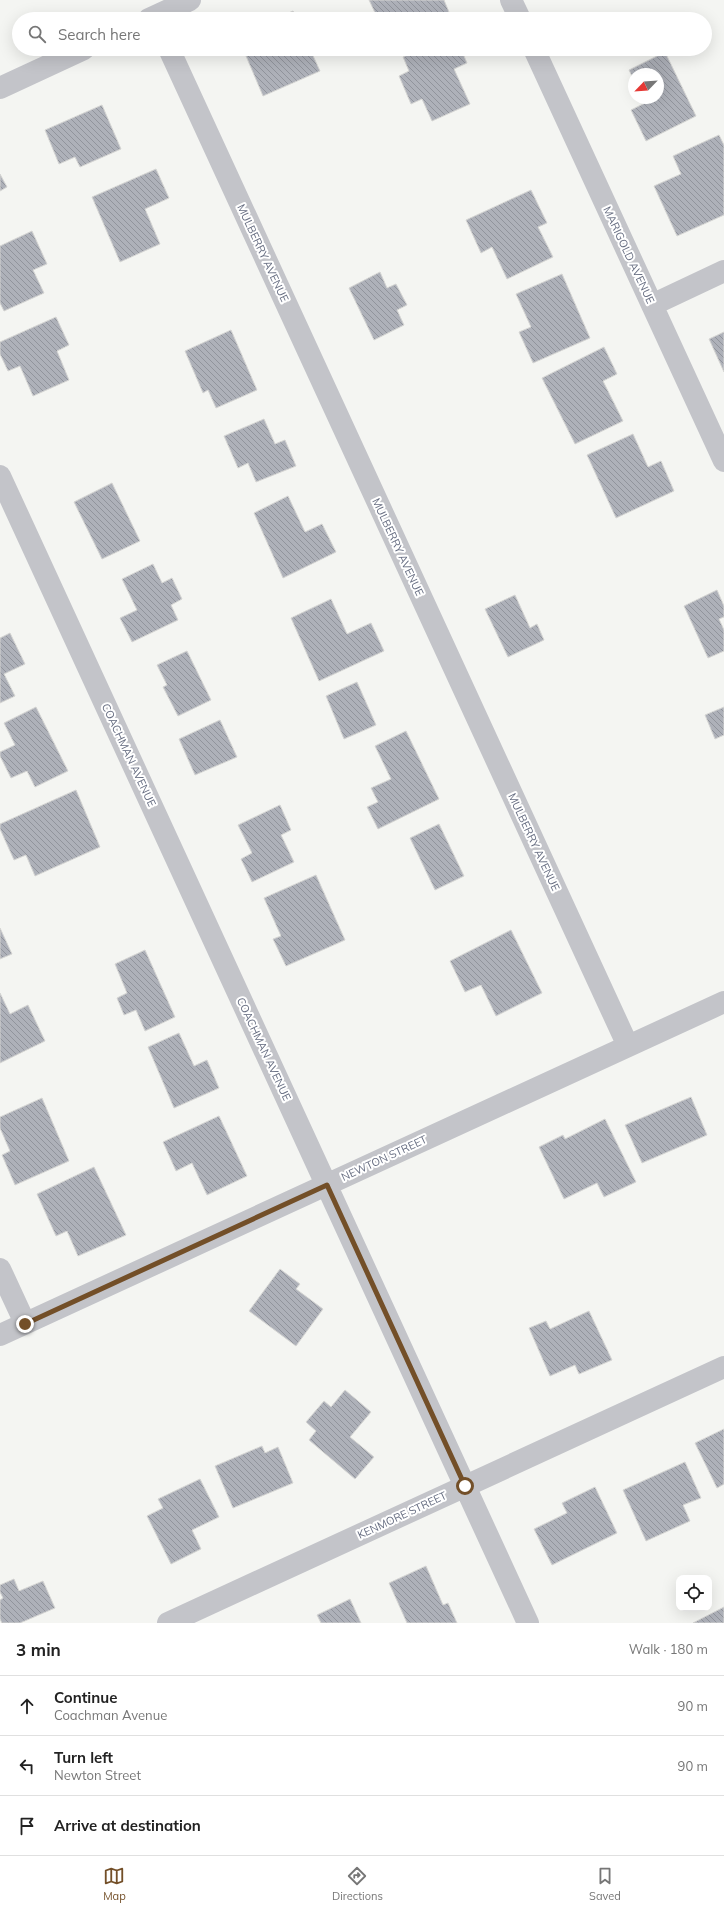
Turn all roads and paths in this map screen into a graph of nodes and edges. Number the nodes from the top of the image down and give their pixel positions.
1 (190, 0) edge
2 (511, 0) edge
3 (165, 12) edge
4 (517, 12) edge
5 (69, 56) edge
6 (172, 56) edge
7 (537, 56) edge
8 (0, 88) edge
9 (724, 272) edge
10 (652, 305) junction
11 (724, 461) edge
12 (0, 476) edge
13 (724, 1002) edge
14 (628, 1046) junction
15 (327, 1185) junction
16 (0, 1269) edge
17 (25, 1324) junction
18 (0, 1335) edge
19 (724, 1367) edge
20 (465, 1486) junction
21 (168, 1623) edge
22 (528, 1623) edge

1 - 3 street
2 - 4 street
5 - 8 street
6 - 14 street, MULBERRY AVENUE
7 - 10 street, MARIGOLD AVENUE
9 - 10 street
10 - 11 street, MARIGOLD AVENUE
12 - 15 street, COACHMAN AVENUE
13 - 14 street, NEWTON STREET
14 - 15 street, NEWTON STREET
15 - 17 street, NEWTON STREET
15 - 20 street, COACHMAN AVENUE
16 - 17 street
17 - 18 street, NEWTON STREET
19 - 20 street, KENMORE STREET
20 - 21 street, KENMORE STREET
20 - 22 street, COACHMAN AVENUE

